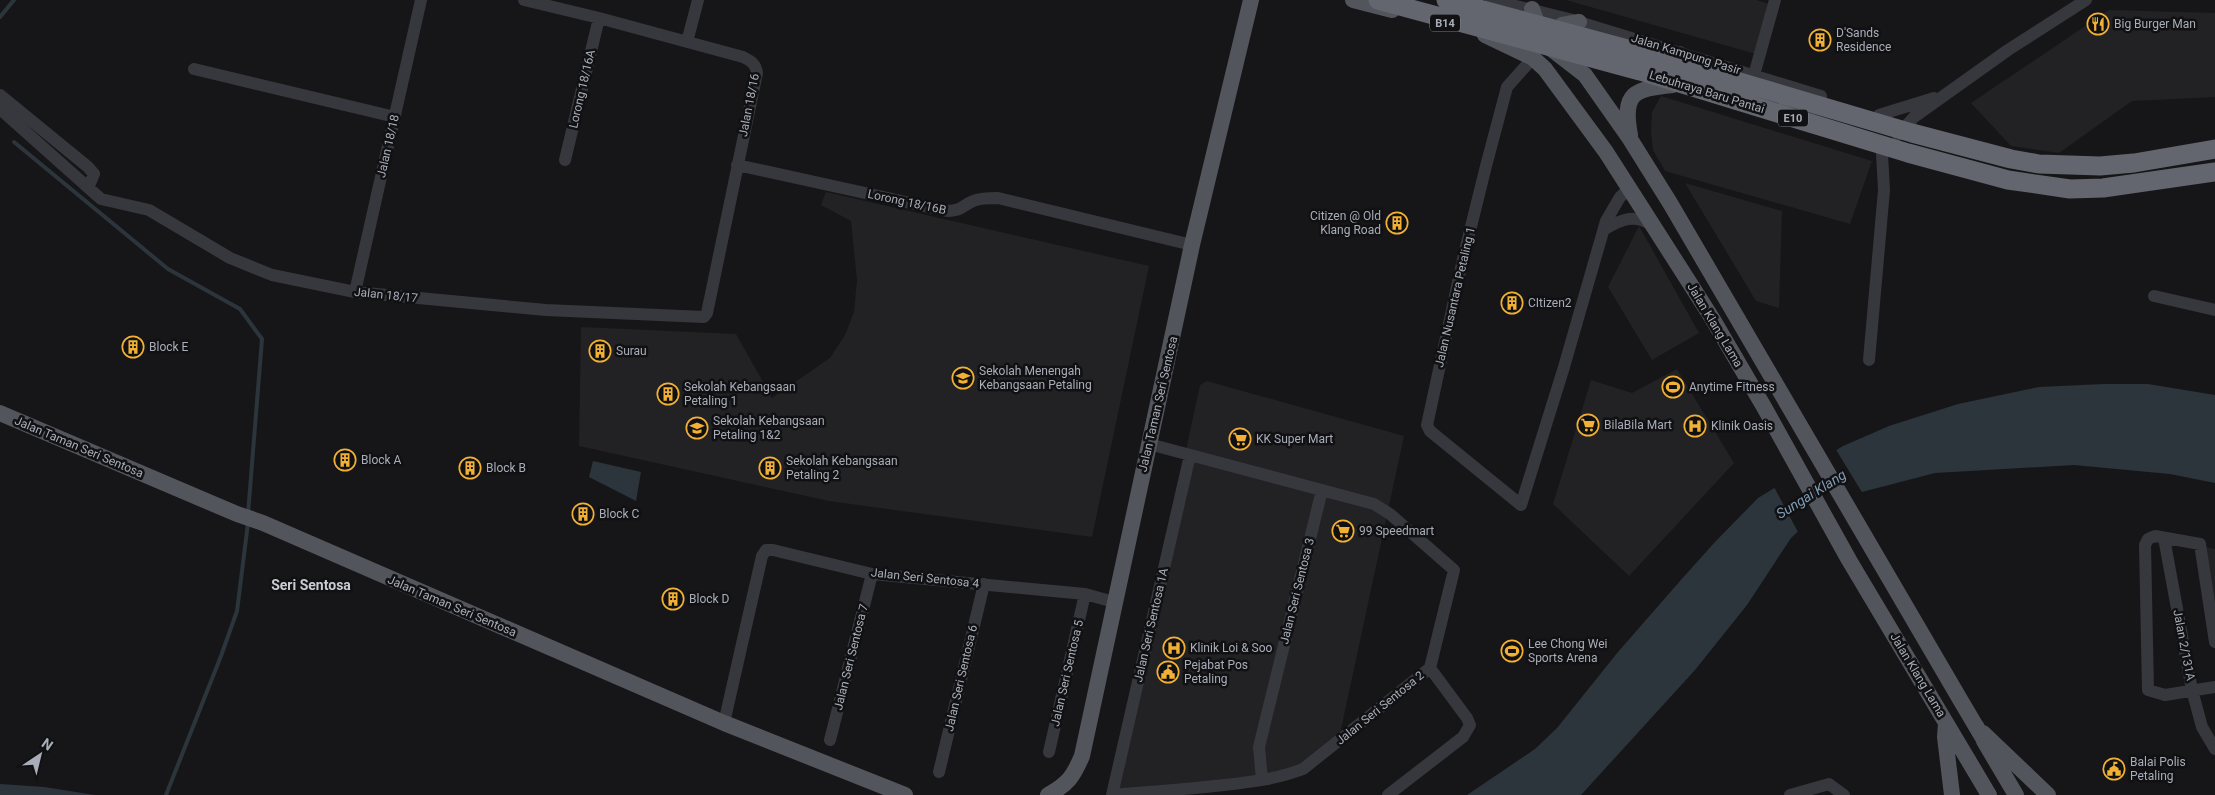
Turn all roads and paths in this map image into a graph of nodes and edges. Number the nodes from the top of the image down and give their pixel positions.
1 (421, 0) edge
2 (524, 0) edge
3 (698, 0) edge
4 (1353, 0) edge
5 (1378, 0) edge
6 (1446, 0) edge
7 (1481, 0) edge
8 (1491, 0) edge
9 (1775, 0) edge
10 (2086, 0) edge
11 (1251, 1) edge
12 (1533, 2) edge
13 (599, 18) junction
14 (1579, 22) junction
15 (687, 42) junction
16 (1544, 43) junction
17 (1680, 52) junction
18 (1533, 58) junction
19 (194, 70) dead end
20 (1754, 75) junction
21 (1673, 86) junction
22 (1948, 94) junction
23 (1, 102) edge
24 (1879, 115) junction
25 (395, 117) junction
26 (1896, 137) junction
27 (1630, 139) junction
28 (2215, 149) edge
29 (1882, 154) junction
30 (565, 160) dead end
31 (736, 165) junction
32 (2215, 172) edge
33 (1630, 188) junction
34 (1652, 225) junction
35 (1605, 229) junction
36 (1192, 244) junction
37 (355, 292) junction
38 (2154, 296) dead end
39 (2215, 310) edge
40 (700, 318) joint
41 (1869, 360) dead end
42 (0, 413) edge
43 (1149, 444) junction
44 (1190, 455) junction
45 (1322, 490) junction
46 (2164, 538) junction
47 (872, 574) junction
48 (984, 584) junction
49 (1084, 594) junction
50 (1114, 602) junction
51 (2215, 642) edge
52 (1430, 668) junction
53 (2215, 687) edge
54 (2192, 690) junction
55 (1946, 722) junction
56 (724, 723) junction
57 (1976, 726) junction
58 (830, 740) dead end
59 (2215, 749) edge
60 (1049, 752) dead end
61 (939, 772) dead end
62 (1262, 780) junction
63 (905, 795) edge
64 (1048, 795) edge
65 (1112, 795) edge
66 (1388, 795) edge
67 (1790, 795) edge
68 (1844, 795) edge
69 (1952, 795) edge
70 (1989, 795) edge
71 (2016, 795) edge
72 (2048, 795) edge

1 - 25 street, Jalan 18/18
2 - 13 street, Jalan 18/16
3 - 15 street
4 - 18 main road, Jalan Klang Lama / B14
5 - 32 highway, Lebuhraya Baru Pantai / E10, bridge
6 - 28 highway, Lebuhraya Baru Pantai / E10, bridge
7 - 16 main road, Jalan Klang Lama
8 - 12 street, Jalan Kampung Pasir
9 - 20 street
10 - 22 street
11 - 36 main road, Jalan Taman Seri Sentosa
12 - 14 street, Jalan Kampung Pasir
12 - 16 main road
13 - 15 street, Jalan 18/16
13 - 30 street, Lorong 18/16A
14 - 16 main road
14 - 17 street, Jalan Kampung Pasir
15 - 31 street, Jalan 18/16
16 - 27 main road, Jalan Klang Lama
16 - 34 main road
17 - 20 street, Jalan Kampung Pasir
17 - 21 street
18 - 33 main road, Jalan Klang Lama / B14
18 - 35 street, Jalan Nusantara Petaling 1
19 - 25 street
20 - 24 street, Jalan Kampung Pasir
21 - 27 main road
21 - 29 street
22 - 24 street
22 - 26 street
23 - 37 street, Jalan 18/17
24 - 26 street, Jalan Kampung Pasir
25 - 37 street, Jalan 18/18
26 - 29 street
27 - 57 main road, Jalan Klang Lama
29 - 41 street
31 - 36 street, Lorong 18/16B
31 - 40 street, Jalan 18/16
33 - 34 main road, Jalan Klang Lama
33 - 35 street
34 - 35 street
34 - 55 main road, Jalan Klang Lama
36 - 43 main road, Jalan Taman Seri Sentosa
37 - 40 street, Jalan 18/17
38 - 39 street
42 - 56 main road, Jalan Taman Seri Sentosa
43 - 44 street, Jalan Seri Sentosa 2
43 - 50 main road, Jalan Taman Seri Sentosa
44 - 45 street, Jalan Seri Sentosa 2
44 - 65 street, Jalan Seri Sentosa 1A
45 - 52 street, Jalan Seri Sentosa 2
45 - 62 street, Jalan Seri Sentosa 3
46 - 51 street
46 - 54 street, Jalan 2/131A
46 - 54 street
47 - 48 street, Jalan Seri Sentosa 4
47 - 56 street, Jalan Seri Sentosa 4
47 - 58 street, Jalan Seri Sentosa 7
48 - 49 street, Jalan Seri Sentosa 4
48 - 61 street, Jalan Seri Sentosa 6
49 - 50 street, Jalan Seri Sentosa 4
49 - 60 street, Jalan Seri Sentosa 5
50 - 64 main road, Jalan Taman Seri Sentosa
52 - 62 street, Jalan Seri Sentosa 2
52 - 66 street
53 - 54 street
54 - 59 street, Jalan 2/131A
55 - 69 main road
55 - 70 main road, Jalan Klang Lama
56 - 63 main road, Jalan Taman Seri Sentosa
57 - 71 main road, Jalan Klang Lama
57 - 72 main road
62 - 65 street, Jalan Seri Sentosa 2
67 - 68 street

